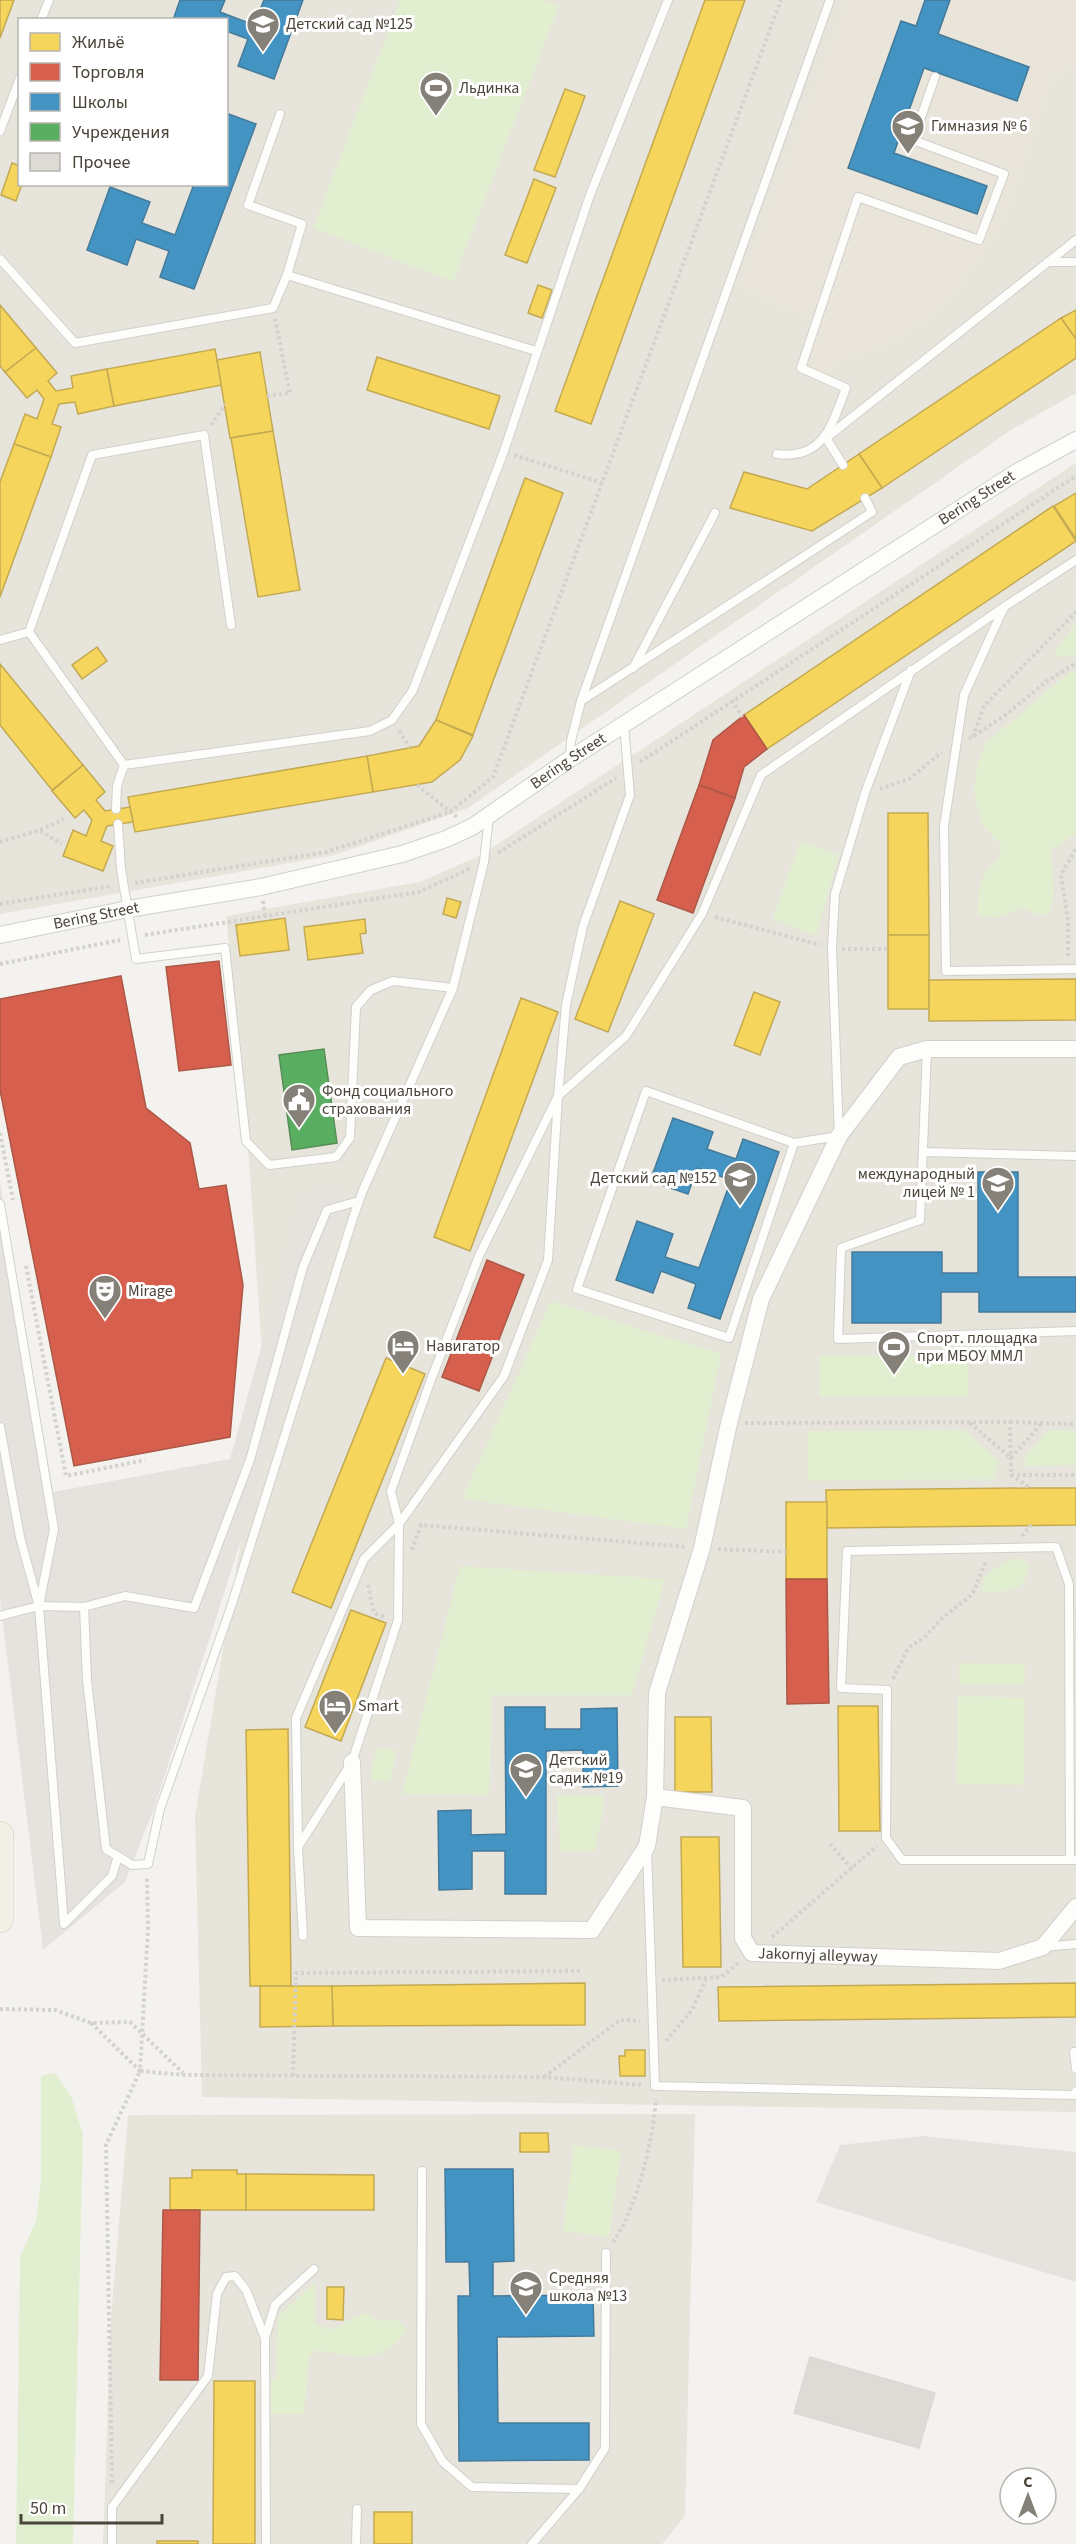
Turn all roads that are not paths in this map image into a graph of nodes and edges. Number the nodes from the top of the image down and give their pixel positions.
1 (49, 0) edge
2 (668, 0) edge
3 (830, 0) edge
4 (42, 18) edge
5 (935, 77) dead end
6 (18, 83) edge
7 (280, 114) dead end
8 (0, 131) edge
9 (1076, 240) edge
10 (0, 259) edge
11 (1048, 262) junction
12 (1076, 262) edge
13 (287, 275) junction
14 (536, 351) junction
15 (825, 438) junction
16 (1076, 440) edge
17 (777, 454) dead end
18 (843, 465) dead end
19 (865, 498) dead end
20 (715, 513) dead end
21 (1076, 560) edge
22 (1004, 607) junction
23 (231, 625) dead end
24 (29, 632) junction
25 (0, 640) edge
26 (633, 668) junction
27 (911, 670) junction
28 (581, 701) junction
29 (624, 725) junction
30 (570, 759) junction
31 (124, 765) junction
32 (116, 809) dead end
33 (489, 815) junction
34 (118, 824) dead end
35 (128, 909) junction
36 (0, 935) edge
37 (1072, 969) edge
38 (453, 988) junction
39 (927, 1049) junction
40 (1076, 1049) edge
41 (558, 1096) junction
42 (839, 1136) junction
43 (795, 1143) junction
44 (924, 1152) junction
45 (1076, 1156) edge
46 (359, 1201) junction
47 (0, 1204) edge
48 (1076, 1331) edge
49 (0, 1427) edge
50 (399, 1524) junction
51 (39, 1606) junction
52 (84, 1607) junction
53 (0, 1616) edge
54 (352, 1762) junction
55 (655, 1797) junction
56 (647, 1846) junction
57 (298, 1847) junction
58 (1, 1850) edge
59 (118, 1856) junction
60 (1073, 1860) edge
61 (1076, 1907) edge
62 (0, 1919) edge
63 (303, 1936) dead end
64 (1076, 1944) edge
65 (1043, 1947) junction
66 (1074, 2052) dead end
67 (1076, 2069) edge
68 (1076, 2091) edge
69 (422, 2171) dead end
70 (606, 2253) road end
71 (314, 2269) dead end
72 (265, 2338) junction
73 (579, 2489) junction
74 (357, 2510) dead end
75 (111, 2544) edge
76 (266, 2544) edge
77 (357, 2544) edge
78 (532, 2544) edge

1 - 4 lane
2 - 14 lane
3 - 28 lane
5 - 15 lane
6 - 8 lane
7 - 13 lane
9 - 11 lane
10 - 13 lane
11 - 12 lane
11 - 15 lane
13 - 14 lane
14 - 31 lane
15 - 17 lane
15 - 18 lane
16 - 29 street, Bering Street
19 - 26 lane
20 - 26 lane
21 - 22 lane
22 - 27 lane
22 - 37 lane
23 - 24 lane
24 - 25 lane
24 - 31 lane
26 - 28 lane
27 - 41 lane
27 - 42 lane
28 - 30 lane
29 - 30 street, Bering Street
29 - 41 lane
30 - 33 street, Bering Street
31 - 32 lane
33 - 35 street, Bering Street
33 - 38 lane
34 - 35 lane
35 - 36 street, Bering Street
35 - 38 lane
38 - 46 lane
39 - 40 street
39 - 42 street
39 - 44 lane
41 - 50 lane
41 - 50 lane
42 - 43 lane
42 - 55 street
43 - 43 lane
44 - 45 lane
44 - 48 lane
46 - 52 lane
46 - 59 lane
47 - 51 lane
49 - 51 lane
50 - 54 lane
50 - 57 lane
51 - 52 lane
51 - 53 lane
51 - 59 lane
52 - 59 lane
54 - 56 street
54 - 57 lane
55 - 56 street
55 - 65 street, Jakornyj alleyway
56 - 68 lane
57 - 63 lane
58 - 62 main road
60 - 60 lane
61 - 65 street
64 - 65 lane
66 - 67 lane
69 - 73 lane
70 - 73 lane
71 - 72 lane
72 - 75 lane
72 - 76 lane
73 - 78 lane
74 - 77 lane

